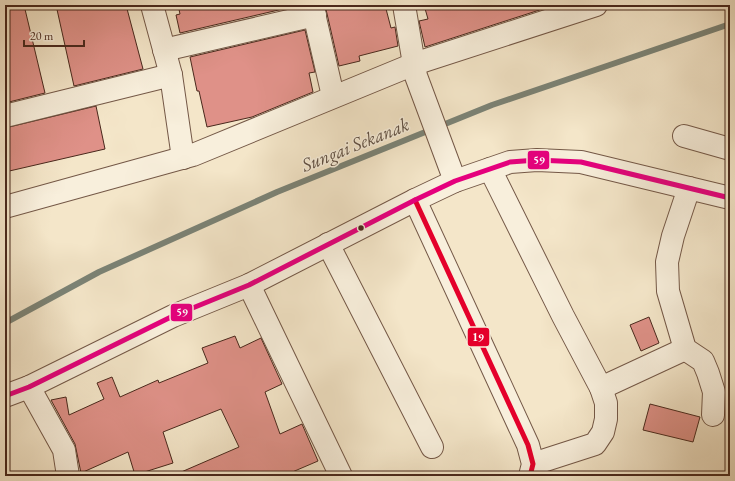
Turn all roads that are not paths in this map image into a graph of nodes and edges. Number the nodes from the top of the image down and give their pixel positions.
1 (152, 5) edge
2 (404, 5) edge
3 (592, 6) edge
4 (313, 10) edge
5 (164, 50) junction
6 (415, 70) junction
7 (171, 75) junction
8 (333, 96) junction
9 (5, 116) edge
10 (684, 136) dead end
11 (730, 149) edge
12 (183, 158) junction
13 (490, 169) junction
14 (455, 181) junction
15 (689, 188) junction
16 (730, 198) edge
17 (415, 200) junction
18 (5, 207) edge
19 (328, 244) junction
20 (249, 285) junction
21 (685, 349) junction
22 (29, 387) junction
23 (601, 388) junction
24 (5, 396) edge
25 (714, 415) dead end
26 (432, 447) dead end
27 (532, 470) edge
28 (68, 476) edge
29 (341, 476) edge

1 - 5 street
2 - 6 street
3 - 6 street
4 - 5 street
4 - 8 street
5 - 7 street
6 - 8 street
6 - 14 street
7 - 9 street
7 - 12 street
8 - 12 street
10 - 11 street
12 - 18 street
13 - 14 street
13 - 15 street
13 - 23 street
14 - 17 street
15 - 16 street
15 - 21 street
17 - 19 street
17 - 27 street
19 - 20 street
19 - 26 street
20 - 22 street
20 - 29 street
21 - 23 street
21 - 25 street
22 - 24 street
22 - 28 street
23 - 27 street

